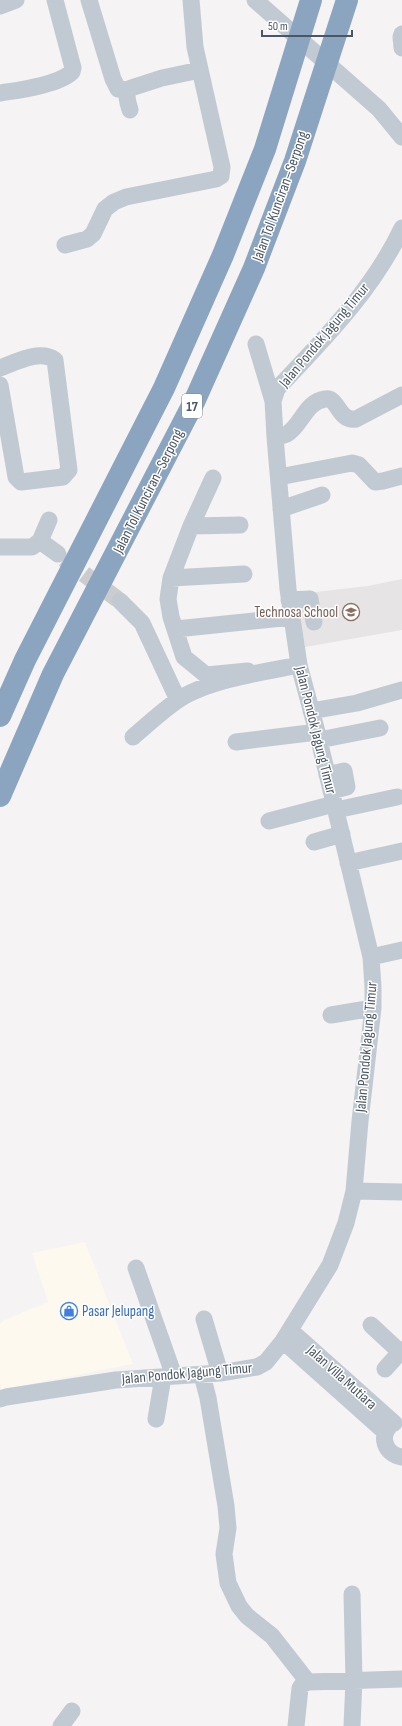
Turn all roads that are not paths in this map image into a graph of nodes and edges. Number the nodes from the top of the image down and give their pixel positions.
1 (16, 0) edge
2 (55, 0) edge
3 (90, 0) edge
4 (191, 0) edge
5 (255, 0) edge
6 (311, 0) edge
7 (347, 0) edge
8 (0, 6) edge
9 (402, 34) edge
10 (402, 48) edge
11 (200, 70) junction
12 (128, 90) junction
13 (0, 93) edge
14 (130, 110) dead end
15 (402, 137) edge
16 (400, 240) edge
17 (65, 245) dead end
18 (256, 344) dead end
19 (0, 368) edge
20 (0, 385) edge
21 (402, 395) edge
22 (273, 401) junction
23 (275, 437) junction
24 (279, 476) junction
25 (402, 476) edge
26 (213, 478) dead end
27 (322, 496) dead end
28 (281, 509) junction
29 (49, 520) dead end
30 (240, 525) dead end
31 (191, 526) junction
32 (40, 541) junction
33 (0, 547) edge
34 (58, 554) tunnel mouth
35 (244, 574) dead end
36 (170, 578) junction
37 (290, 600) junction
38 (120, 601) tunnel mouth
39 (292, 617) junction
40 (314, 622) dead end
41 (176, 629) junction
42 (299, 665) junction
43 (248, 672) dead end
44 (402, 690) edge
45 (178, 700) junction
46 (311, 711) junction
47 (0, 716) edge
48 (380, 728) dead end
49 (318, 736) junction
50 (132, 737) dead end
51 (236, 742) dead end
52 (332, 795) junction
53 (0, 796) edge
54 (397, 797) dead end
55 (269, 821) dead end
56 (342, 834) junction
57 (314, 842) dead end
58 (402, 851) edge
59 (348, 863) junction
60 (402, 950) edge
61 (371, 957) junction
62 (373, 1008) junction
63 (330, 1015) dead end
64 (354, 1191) junction
65 (402, 1192) edge
66 (136, 1268) dead end
67 (204, 1319) dead end
68 (371, 1325) dead end
69 (286, 1335) junction
70 (401, 1351) edge
71 (385, 1369) dead end
72 (220, 1373) junction
73 (202, 1375) junction
74 (168, 1376) junction
75 (0, 1399) edge
76 (156, 1419) dead end
77 (394, 1426) edge
78 (402, 1457) edge
79 (352, 1594) dead end
80 (402, 1679) edge
81 (354, 1680) junction
82 (308, 1682) junction
83 (72, 1711) dead end
84 (61, 1726) edge
85 (296, 1726) edge
86 (352, 1726) edge

1 - 8 street
2 - 13 street
3 - 12 street
4 - 11 street
5 - 15 street
6 - 47 highway, Jalan Tol Kunciran–Serpong / 17
7 - 53 highway, Jalan Tol Kunciran–Serpong / 17
9 - 10 street
11 - 12 street
11 - 17 street
12 - 14 street
16 - 22 street, Jalan Pondok Jagung Timur
18 - 22 street, Jalan Pondok Jagung Timur
19 - 20 street
21 - 23 street
22 - 23 street, Jalan Pondok Jagung Timur
23 - 24 street, Jalan Pondok Jagung Timur
24 - 25 street
24 - 28 street, Jalan Pondok Jagung Timur
26 - 31 street
27 - 28 street
28 - 37 street, Jalan Pondok Jagung Timur
29 - 32 street
30 - 31 street
31 - 36 street
32 - 33 street
32 - 34 street
35 - 36 street
36 - 41 street
37 - 39 street, Jalan Pondok Jagung Timur
37 - 40 street
38 - 45 street
39 - 41 street
39 - 42 street, Jalan Pondok Jagung Timur
41 - 43 street
42 - 45 street
42 - 46 street, Jalan Pondok Jagung Timur
44 - 46 street
45 - 50 street
46 - 49 street, Jalan Pondok Jagung Timur
48 - 49 street
49 - 51 street
49 - 52 street, Jalan Pondok Jagung Timur
52 - 54 street
52 - 55 street
52 - 56 street, Jalan Pondok Jagung Timur
56 - 57 street
56 - 59 street, Jalan Pondok Jagung Timur
58 - 59 street
59 - 61 street, Jalan Pondok Jagung Timur
60 - 61 street
61 - 62 street, Jalan Pondok Jagung Timur
62 - 63 street
62 - 64 street, Jalan Pondok Jagung Timur
64 - 65 street
64 - 69 street, Jalan Pondok Jagung Timur
66 - 74 street
67 - 72 street
68 - 70 street
69 - 72 street, Jalan Pondok Jagung Timur
69 - 77 street, Jalan Villa Mutiara
70 - 71 street
72 - 73 street, Jalan Pondok Jagung Timur
73 - 74 street, Jalan Pondok Jagung Timur
73 - 82 street
74 - 75 street, Jalan Pondok Jagung Timur
74 - 76 street
77 - 78 street
79 - 81 street
80 - 81 street
81 - 82 street
81 - 86 street
82 - 85 street
83 - 84 street

